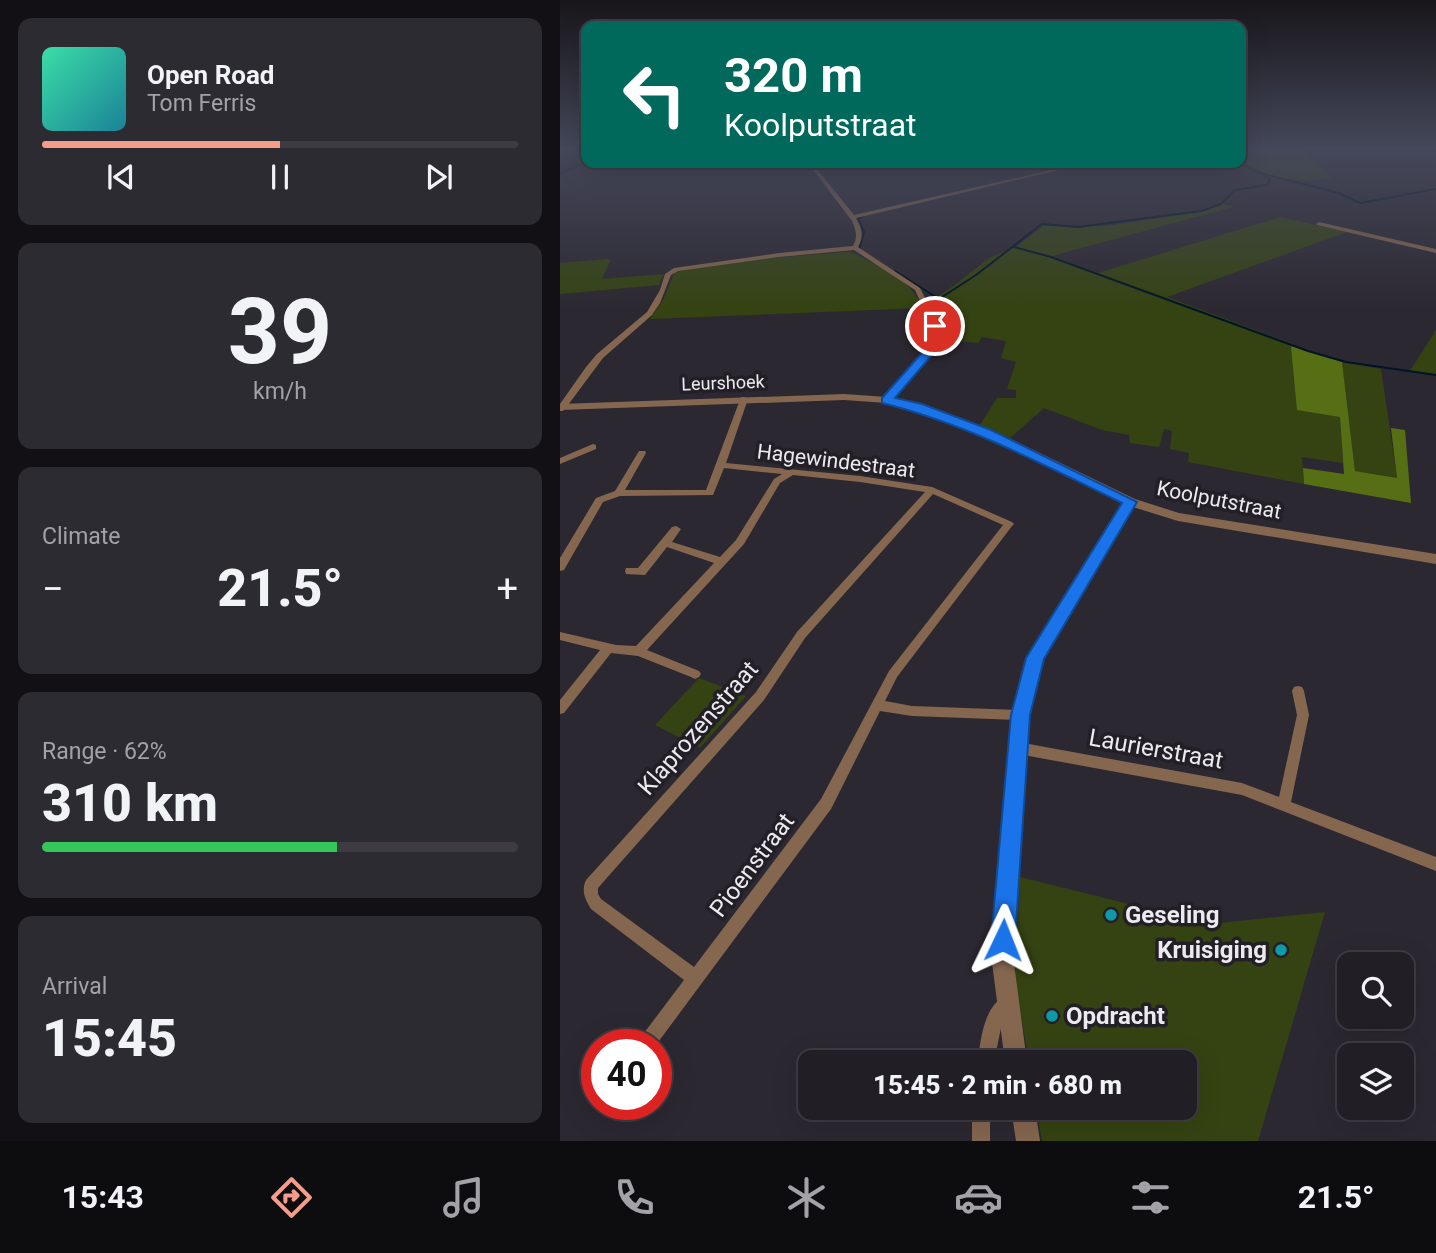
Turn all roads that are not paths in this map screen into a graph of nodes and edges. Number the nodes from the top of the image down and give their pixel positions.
1 (840, 202) edge
2 (917, 202) edge
3 (853, 217) junction
4 (1319, 224) dead end
5 (855, 248) junction
6 (1436, 251) edge
7 (744, 399) junction
8 (887, 400) junction
9 (561, 408) edge
10 (593, 447) dead end
11 (642, 453) dead end
12 (560, 461) edge
13 (721, 465) junction
14 (792, 472) junction
15 (932, 490) junction
16 (619, 493) junction
17 (1130, 502) junction
18 (1009, 524) joint
19 (676, 529) dead end
20 (665, 543) junction
21 (1436, 559) edge
22 (722, 562) junction
23 (560, 568) edge
24 (630, 571) dead end
25 (560, 636) edge
26 (609, 648) junction
27 (639, 652) junction
28 (695, 674) dead end
29 (1298, 691) dead end
30 (877, 705) junction
31 (560, 709) edge
32 (1021, 715) junction
33 (1018, 748) junction
34 (1284, 803) junction
35 (1436, 864) edge
36 (696, 979) junction
37 (1007, 1003) junction
38 (659, 1029) edge
39 (989, 1050) edge
40 (1014, 1050) edge
41 (981, 1120) edge
42 (1025, 1120) edge
43 (981, 1141) edge
44 (1028, 1141) edge

1 - 3 street
2 - 3 street
3 - 5 street
4 - 6 street
5 - 8 street
5 - 9 street
7 - 8 street, Leurshoek
7 - 9 street, Leurshoek
7 - 13 street, Hagewindestraat
8 - 17 street, Koolputstraat
10 - 12 street
11 - 16 street
13 - 14 street, Hagewindestraat
13 - 16 street
14 - 15 street, Hagewindestraat
14 - 22 street
15 - 18 street, Hagewindestraat
15 - 36 street, Klaprozenstraat
16 - 23 street
17 - 21 street, Koolputstraat
17 - 32 street
18 - 30 street, Pioenstraat
19 - 20 street
20 - 22 street
20 - 24 street
22 - 27 street
25 - 26 street
26 - 27 street
26 - 31 street
27 - 28 street
29 - 34 street
30 - 32 street
30 - 36 street, Pioenstraat
32 - 33 street
33 - 34 street, Laurierstraat
33 - 37 street
34 - 35 street, Laurierstraat
36 - 38 street, Pioenstraat
37 - 39 street
37 - 40 street
41 - 43 street
42 - 44 street

